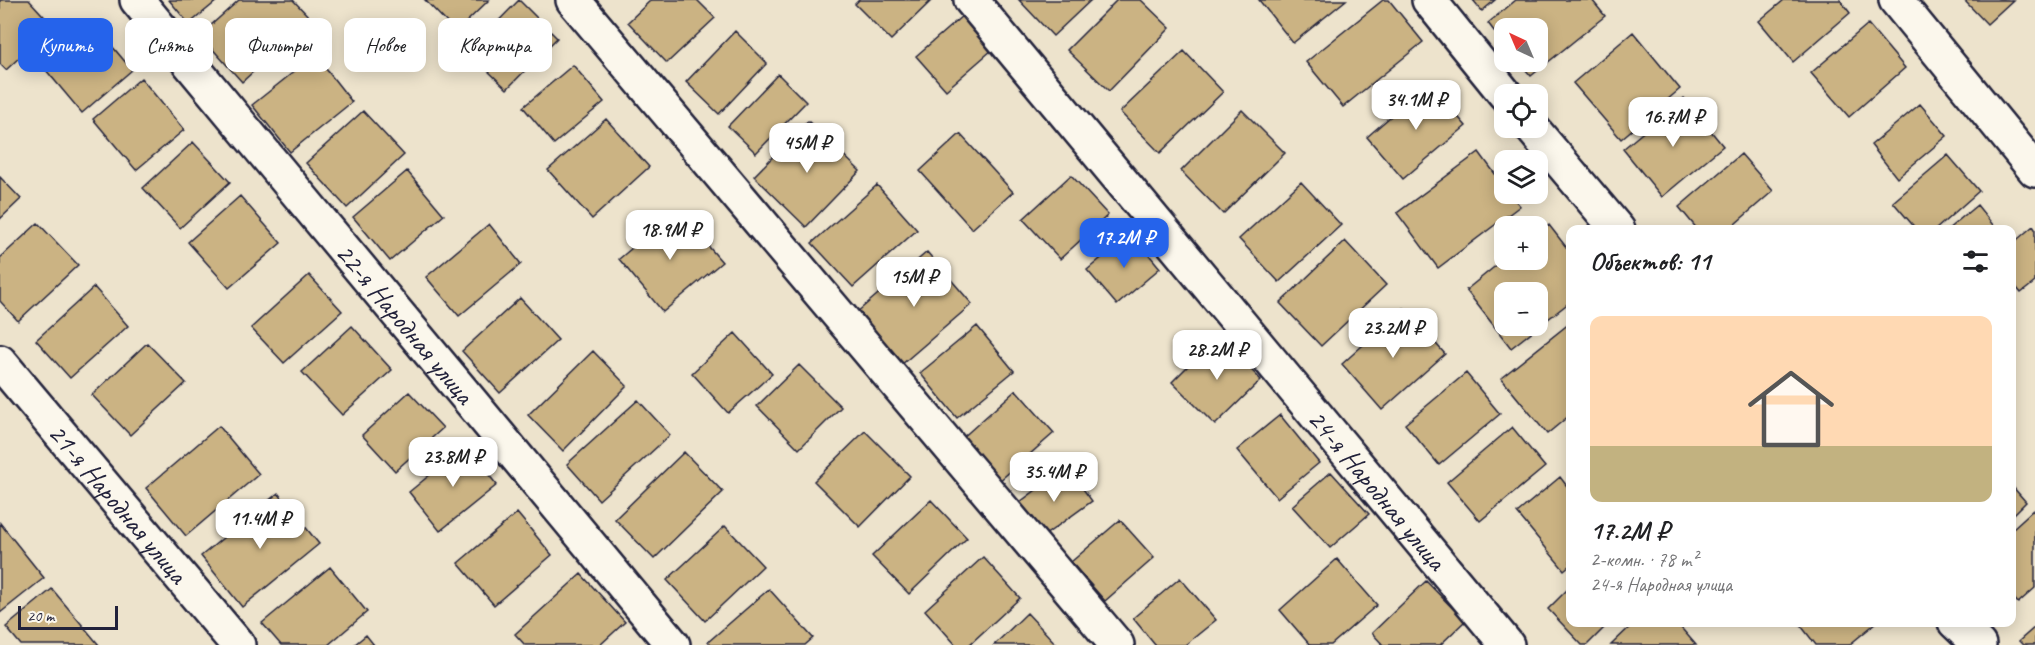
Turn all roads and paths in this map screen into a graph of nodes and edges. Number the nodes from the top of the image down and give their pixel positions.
1 (137, 0) edge
2 (573, 0) edge
3 (971, 0) edge
4 (1429, 0) edge
5 (1896, 0) edge
6 (1498, 84) edge
7 (1540, 138) edge
8 (2035, 170) edge
9 (1614, 225) edge
10 (0, 362) edge
11 (1960, 627) edge
12 (238, 645) edge
13 (673, 645) edge
14 (1117, 645) edge
15 (1507, 645) edge
16 (1979, 645) edge

1 - 13 street, 22-я Народная улица
2 - 14 street
3 - 15 street, 24-я Народная улица
4 - 6 street
5 - 8 street
7 - 9 street
10 - 12 street, 21-я Народная улица
11 - 16 street

